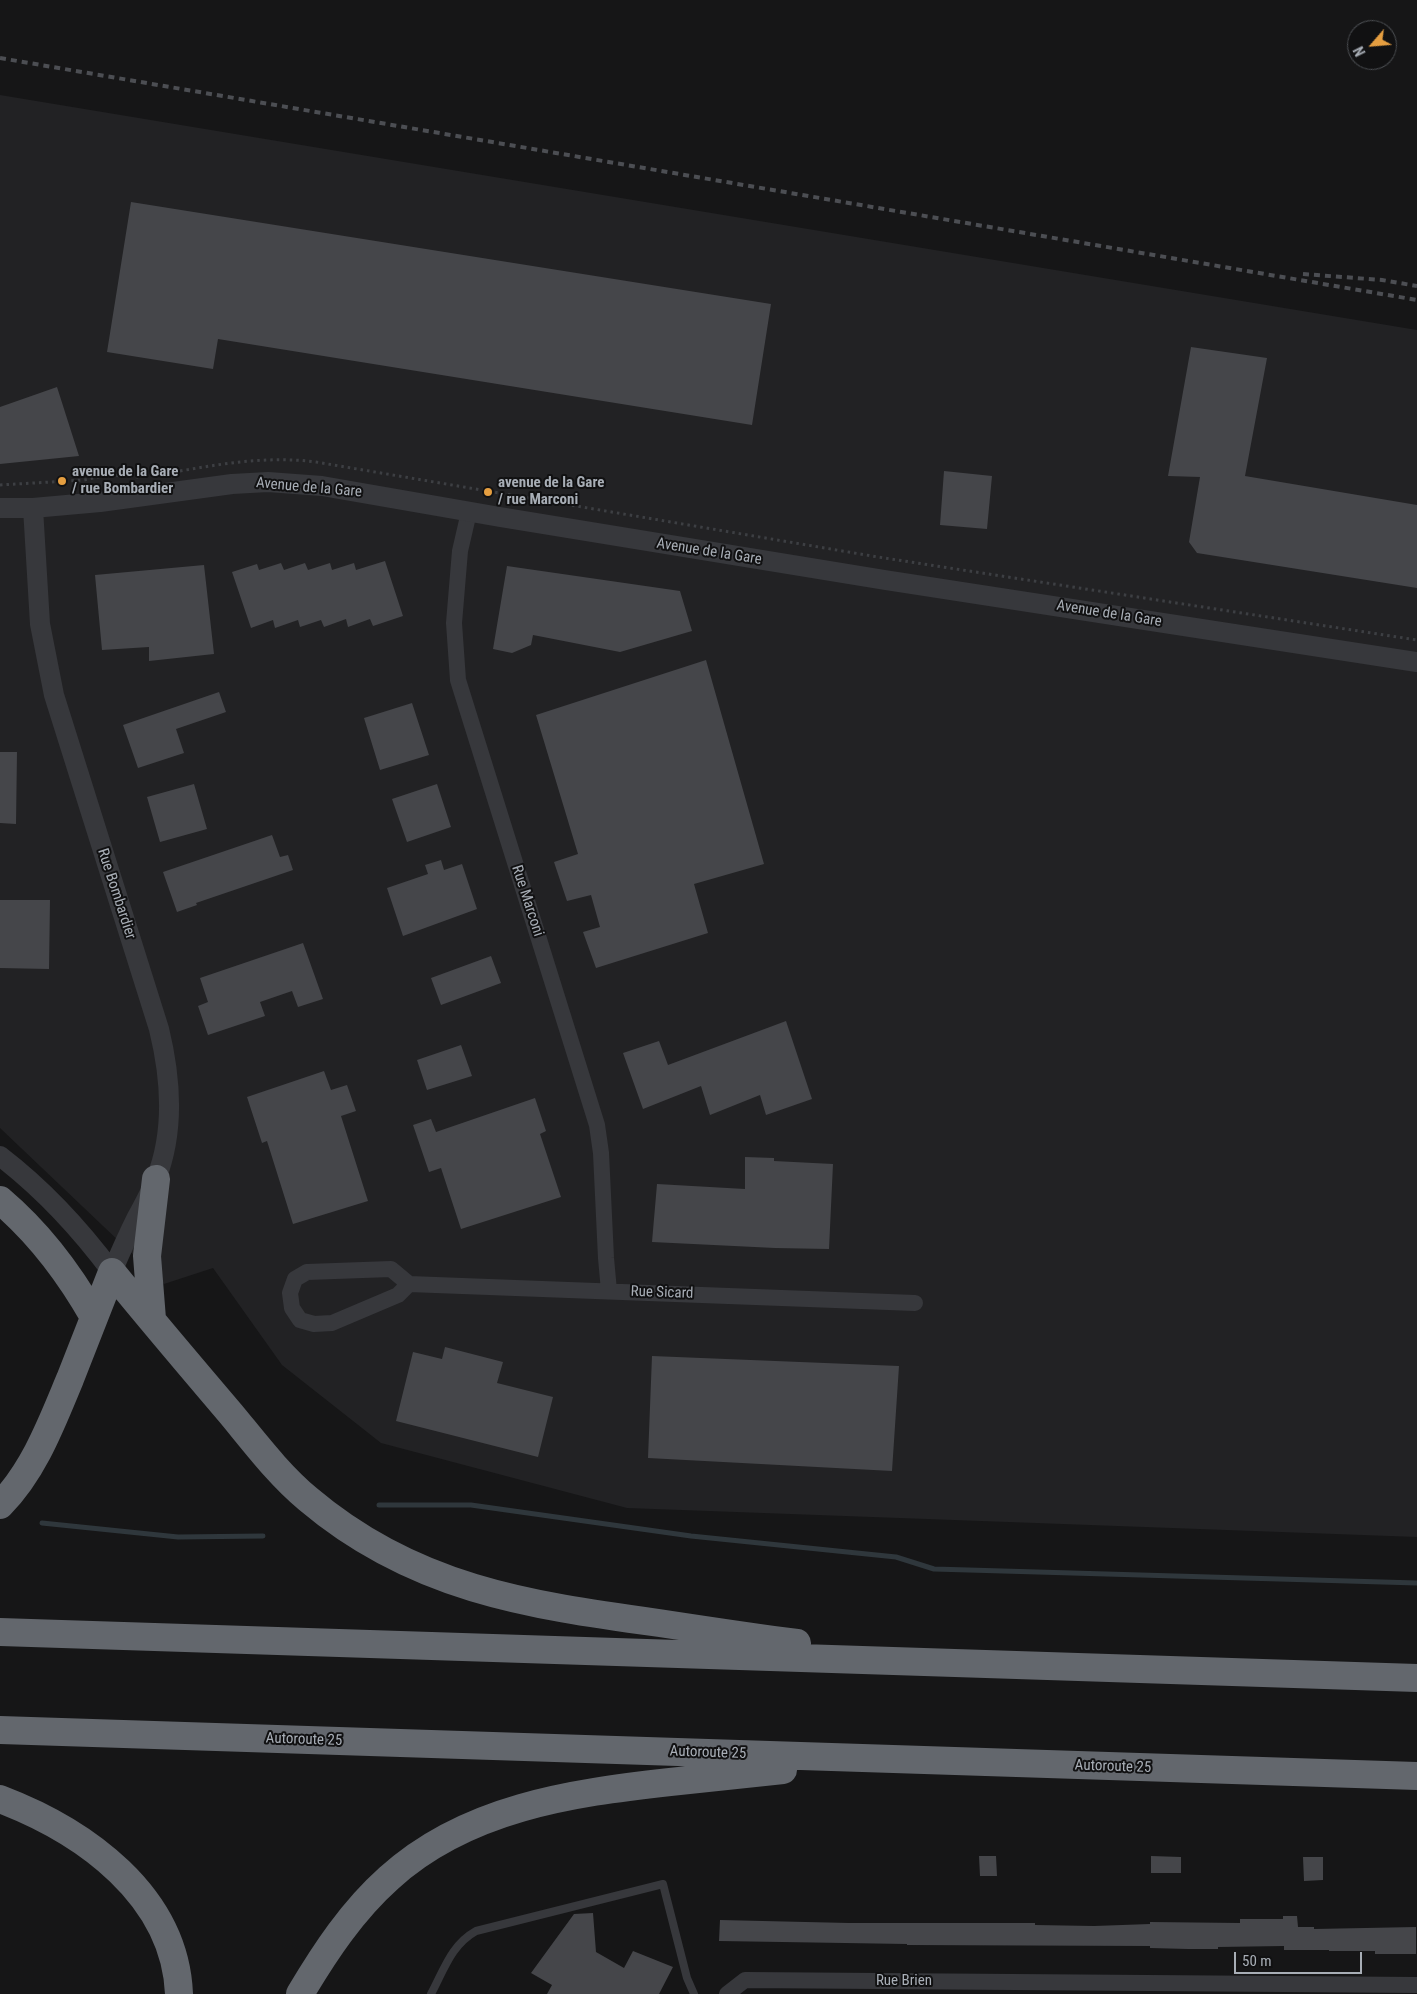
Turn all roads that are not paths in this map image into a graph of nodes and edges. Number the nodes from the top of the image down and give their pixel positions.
1 (0, 508) edge
2 (33, 508) junction
3 (469, 512) junction
4 (1417, 662) edge
5 (0, 1156) edge
6 (156, 1179) junction
7 (0, 1200) edge
8 (112, 1272) junction
9 (408, 1284) junction
10 (609, 1291) junction
11 (915, 1303) dead end
12 (94, 1317) junction
13 (152, 1319) junction
14 (0, 1505) edge
15 (0, 1632) edge
16 (922, 1662) junction
17 (1417, 1678) edge
18 (0, 1730) edge
19 (881, 1759) junction
20 (1417, 1776) edge
21 (0, 1799) edge
22 (1417, 1985) edge
23 (1331, 1989) edge
24 (179, 1994) edge
25 (300, 1994) edge
26 (432, 1994) edge
27 (694, 1994) edge
28 (726, 1994) edge

1 - 2 street, Avenue de la Gare
2 - 3 street, Avenue de la Gare
2 - 6 street, Rue Bombardier
3 - 4 street, Avenue de la Gare
3 - 10 street, Rue Marconi
5 - 8 street
6 - 8 street, Rue Bombardier
6 - 13 highway
7 - 12 highway
8 - 12 highway
8 - 13 highway
9 - 9 street
9 - 10 street, Rue Sicard
10 - 11 street, Rue Sicard
12 - 14 highway
13 - 16 highway
15 - 16 highway
16 - 17 highway
18 - 19 highway, Autoroute 25
19 - 20 highway, Autoroute 25
19 - 25 highway
21 - 24 highway
22 - 23 street, Rue Brien
23 - 28 street, Rue Brien
26 - 27 lane

